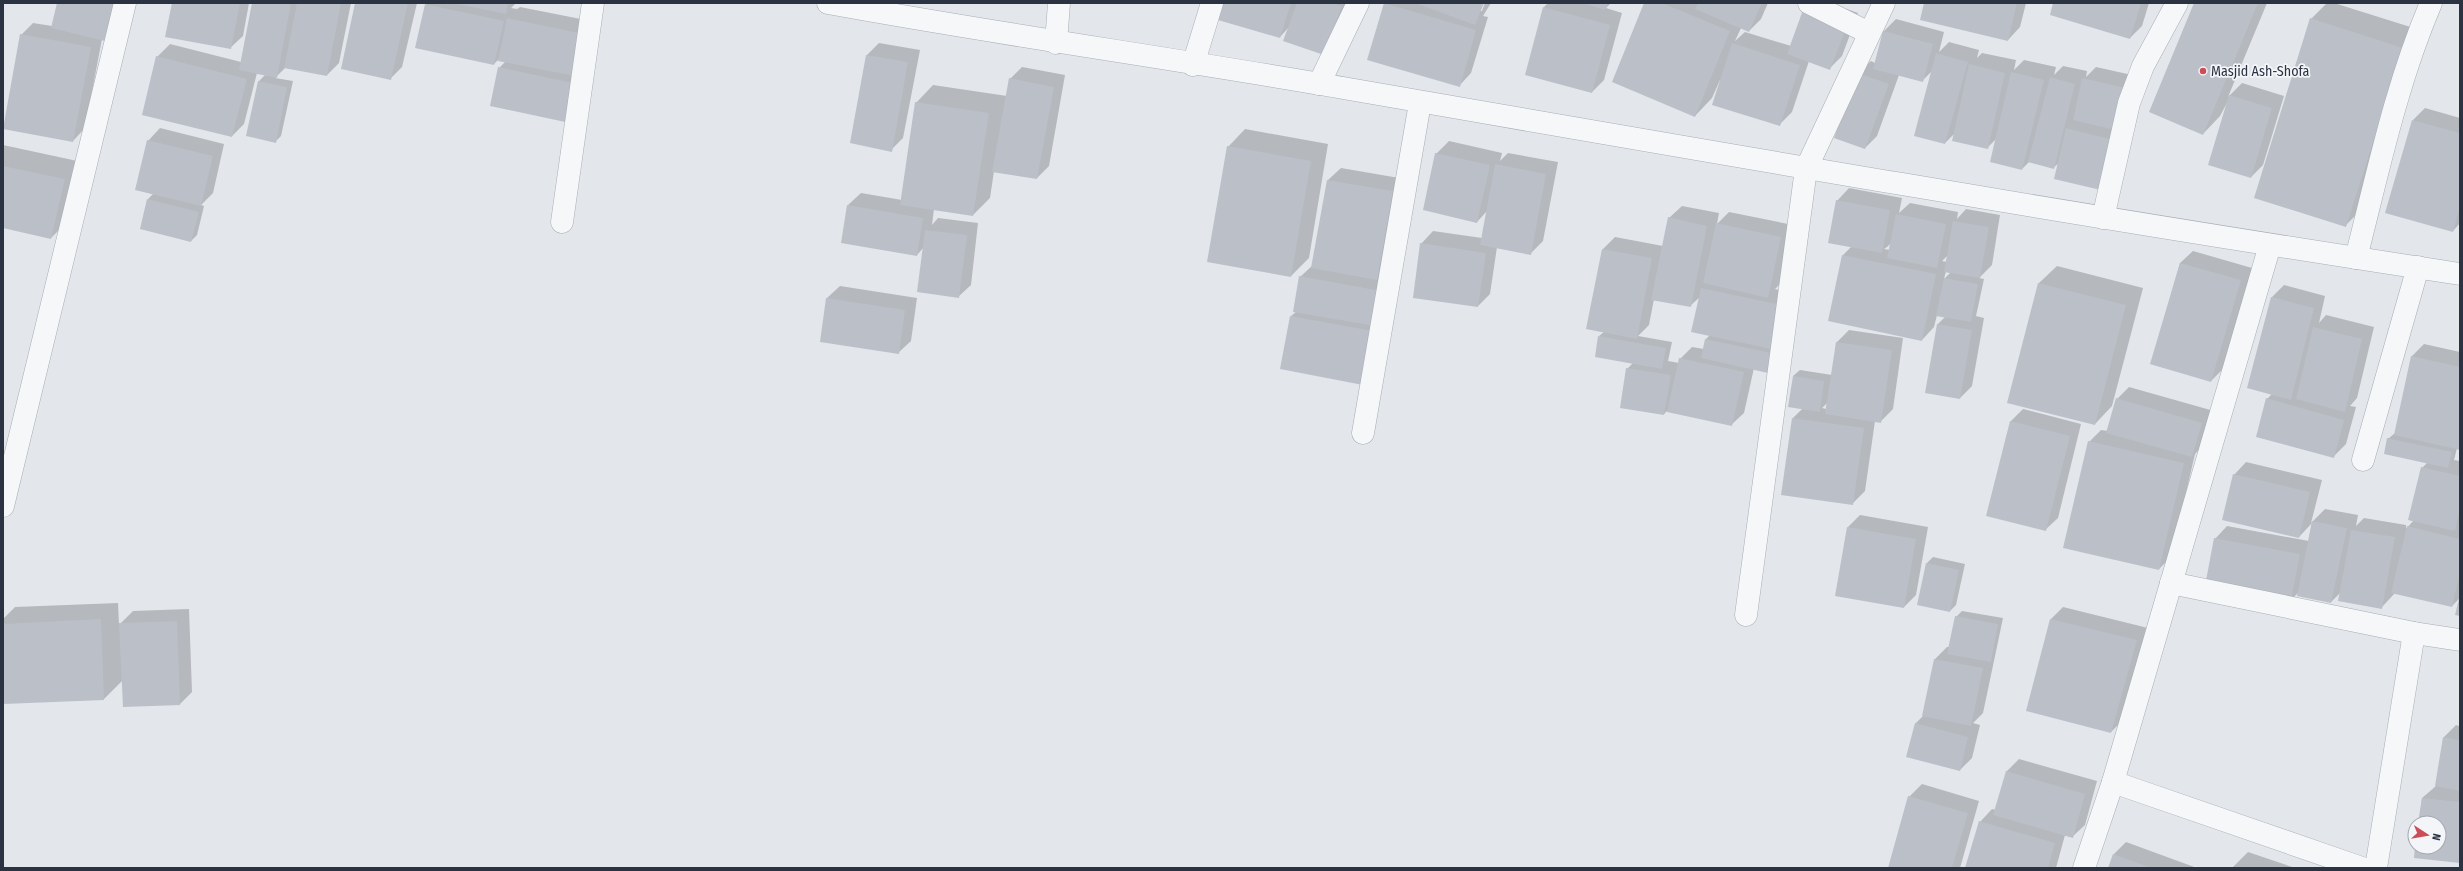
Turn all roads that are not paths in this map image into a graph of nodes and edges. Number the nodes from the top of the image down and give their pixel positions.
1 (125, 3) edge
2 (593, 3) edge
3 (1059, 3) edge
4 (1212, 3) edge
5 (1358, 3) edge
6 (1809, 3) edge
7 (1884, 3) edge
8 (2177, 3) edge
9 (2430, 3) edge
10 (836, 4) edge
11 (1869, 33) junction
12 (1056, 43) junction
13 (1193, 65) junction
14 (1319, 84) junction
15 (1420, 103) junction
16 (1806, 169) junction
17 (2103, 218) junction
18 (562, 222) dead end
19 (2270, 245) junction
20 (2356, 258) junction
21 (2418, 267) junction
22 (2460, 274) edge
23 (1363, 433) dead end
24 (2363, 460) dead end
25 (3, 506) edge
26 (2171, 583) junction
27 (1746, 615) dead end
28 (2414, 633) junction
29 (2460, 640) edge
30 (2113, 782) junction
31 (2084, 868) edge
32 (2362, 868) edge
33 (2376, 868) edge

1 - 25 street
2 - 18 street
3 - 12 street
4 - 13 street
5 - 14 street
6 - 11 street
7 - 11 street
8 - 17 street
9 - 20 street
10 - 12 street
11 - 16 street
12 - 13 street
13 - 14 street
14 - 15 street
15 - 16 street
15 - 23 street
16 - 17 street
16 - 27 street
17 - 19 street
19 - 20 street
19 - 26 street
20 - 21 street
21 - 22 street
21 - 24 street
26 - 28 street
26 - 30 street
28 - 29 street
28 - 33 street
30 - 31 street
30 - 32 street

